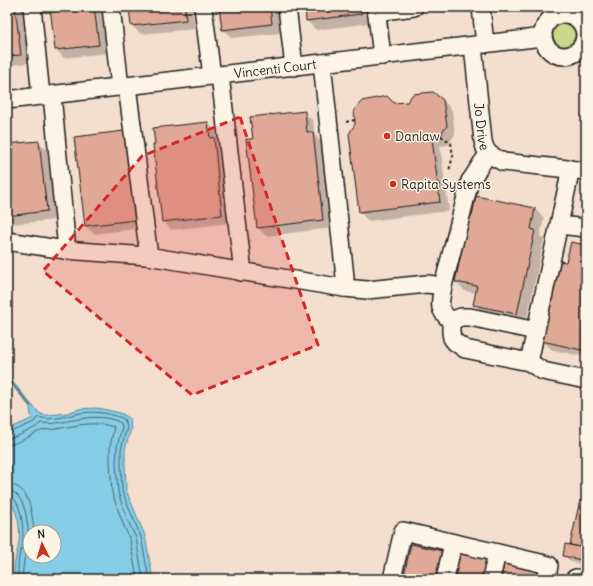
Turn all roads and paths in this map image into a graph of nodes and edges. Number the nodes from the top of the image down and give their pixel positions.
1 (32, 7) edge
2 (111, 7) edge
3 (203, 7) edge
4 (287, 7) edge
5 (414, 7) edge
6 (481, 7) edge
7 (376, 10) edge
8 (572, 11) edge
9 (543, 37) junction
10 (586, 38) edge
11 (479, 45) junction
12 (382, 56) junction
13 (322, 63) junction
14 (294, 67) junction
15 (216, 76) junction
16 (124, 87) junction
17 (47, 96) junction
18 (7, 100) edge
19 (355, 120) dead end
20 (346, 122) dead end
21 (441, 136) dead end
22 (489, 154) junction
23 (578, 170) edge
24 (449, 171) dead end
25 (438, 184) dead end
26 (446, 185) dead end
27 (559, 225) junction
28 (586, 228) edge
29 (7, 241) edge
30 (65, 250) junction
31 (148, 256) junction
32 (241, 272) junction
33 (444, 286) junction
34 (344, 288) junction
35 (452, 321) junction
36 (536, 331) junction
37 (529, 362) junction
38 (586, 380) edge
39 (453, 543) junction
40 (496, 553) junction
41 (392, 579) edge
42 (445, 579) edge
43 (491, 579) edge
44 (546, 579) edge
45 (574, 579) edge
46 (582, 579) edge

1 - 17 street
2 - 16 street
3 - 15 street
4 - 14 street
5 - 7 street
6 - 11 street, Jo Drive
7 - 12 street
8 - 9 street
8 - 10 street
9 - 10 street
9 - 11 street, Vincenti Court
11 - 12 street, Vincenti Court
11 - 22 street, Jo Drive
12 - 13 street, Vincenti Court
13 - 14 street, Vincenti Court
13 - 34 street
14 - 15 street, Vincenti Court
15 - 16 street, Vincenti Court
15 - 32 street
16 - 17 street, Vincenti Court
16 - 31 street
17 - 18 street, Vincenti Court
17 - 30 street
19 - 20 path
21 - 24 path
22 - 23 street, Jo Drive
22 - 33 street
23 - 27 street
25 - 26 path
27 - 28 street
27 - 36 street
29 - 30 street
30 - 31 street
31 - 32 street
32 - 34 street
33 - 34 street
33 - 35 street
35 - 36 street
35 - 37 street
36 - 37 street
37 - 38 street
39 - 40 street
39 - 41 street
39 - 42 street
40 - 43 street
40 - 44 street
45 - 46 street

